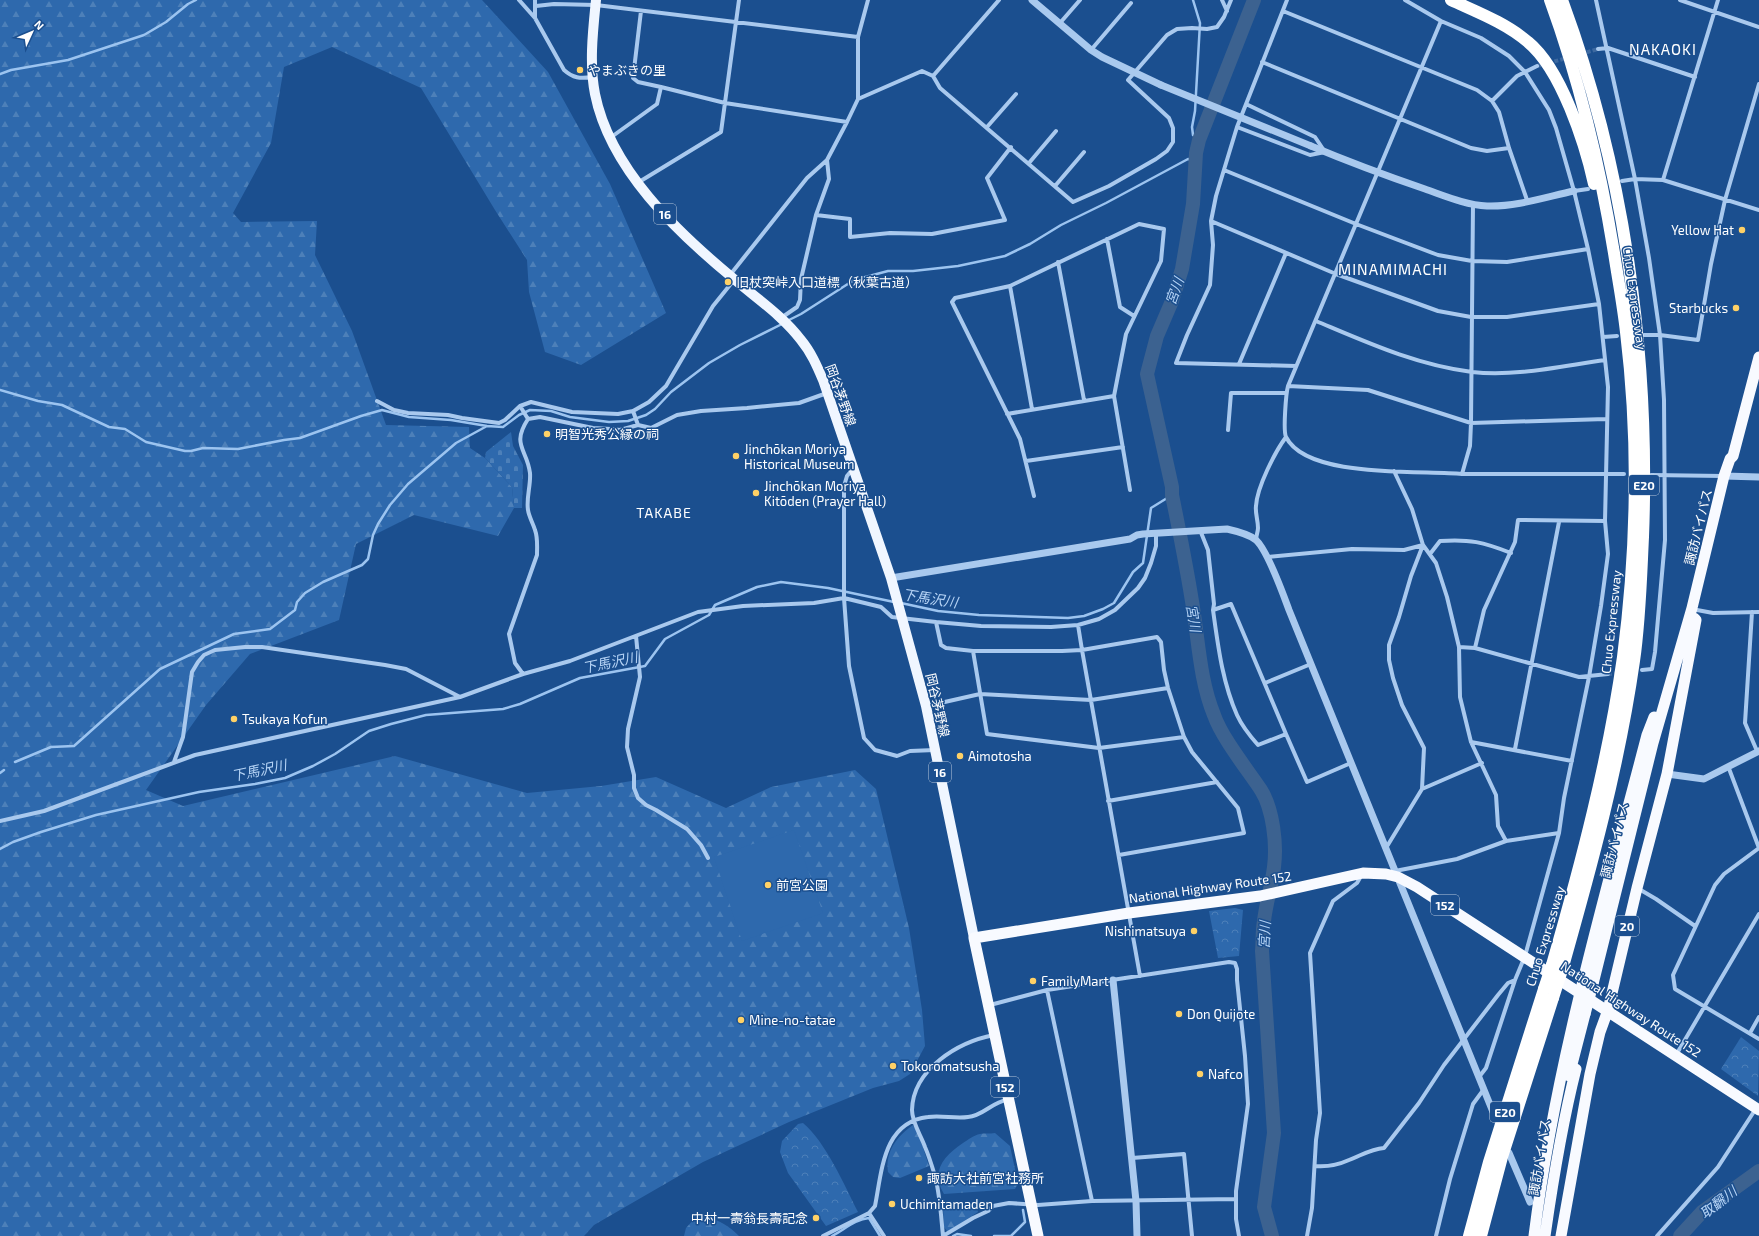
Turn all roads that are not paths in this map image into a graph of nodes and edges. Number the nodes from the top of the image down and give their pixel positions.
1 (519, 0) edge
2 (535, 0) edge
3 (739, 0) edge
4 (868, 0) edge
5 (999, 0) edge
6 (1032, 0) edge
7 (1080, 0) edge
8 (1222, 0) edge
9 (1231, 0) edge
10 (1287, 0) edge
11 (1405, 0) edge
12 (1451, 0) edge
13 (1550, 0) edge
14 (1562, 0) edge
15 (1596, 0) edge
16 (1680, 0) edge
17 (1718, 0) edge
18 (596, 2) edge
19 (1131, 2) dead end
20 (536, 6) junction
21 (1283, 10) junction
22 (1226, 11) junction
23 (642, 12) junction
24 (1714, 12) junction
25 (535, 18) junction
26 (1441, 21) junction
27 (737, 23) junction
28 (1060, 23) junction
29 (1759, 27) edge
30 (858, 37) junction
31 (1608, 48) junction
32 (1598, 49) tunnel mouth
33 (1091, 50) junction
34 (1262, 62) junction
35 (1537, 66) tunnel mouth
36 (1421, 68) junction
37 (1525, 72) junction
38 (1133, 73) junction
39 (933, 76) junction
40 (593, 77) junction
41 (1695, 77) junction
42 (1759, 84) edge
43 (661, 87) junction
44 (1016, 94) dead end
45 (858, 99) junction
46 (1492, 101) junction
47 (725, 103) junction
48 (1246, 104) junction
49 (1399, 119) junction
50 (846, 122) junction
51 (987, 127) junction
52 (1237, 127) junction
53 (1056, 131) dead end
54 (610, 138) junction
55 (1011, 148) junction
56 (1509, 148) junction
57 (1084, 152) dead end
58 (1325, 152) junction
59 (827, 160) junction
60 (1029, 163) junction
61 (1224, 170) junction
62 (1377, 173) junction
63 (1635, 179) junction
64 (1663, 180) junction
65 (1622, 181) dead end
66 (637, 183) junction
67 (1055, 186) junction
68 (1588, 188) dead end
69 (1574, 191) junction
70 (1528, 200) junction
71 (1725, 200) junction
72 (1473, 204) junction
73 (1759, 210) edge
74 (816, 215) junction
75 (1211, 221) junction
76 (1356, 224) junction
77 (1107, 239) junction
78 (1588, 249) junction
79 (1286, 252) junction
80 (1472, 261) junction
81 (1058, 262) junction
82 (1336, 274) junction
83 (732, 278) junction
84 (1010, 286) junction
85 (1598, 304) junction
86 (1623, 308) junction
87 (1134, 316) junction
88 (1471, 317) junction
89 (784, 321) junction
90 (1316, 321) junction
91 (1660, 334) junction
92 (1644, 335) dead end
93 (1617, 336) dead end
94 (1603, 337) junction
95 (1759, 357) edge
96 (1605, 360) junction
97 (1239, 364) junction
98 (1296, 366) junction
99 (1472, 372) junction
100 (1288, 386) junction
101 (828, 393) junction
102 (1286, 394) junction
103 (1114, 396) junction
104 (1084, 400) junction
105 (377, 401) dead end
106 (521, 407) junction
107 (1032, 409) junction
108 (633, 411) junction
109 (1007, 414) junction
110 (528, 417) junction
111 (1606, 419) junction
112 (1471, 423) junction
113 (638, 424) junction
114 (1228, 430) dead end
115 (1286, 437) junction
116 (1123, 446) junction
117 (1026, 461) junction
118 (853, 469) junction
119 (1394, 471) junction
120 (1462, 474) junction
121 (1606, 474) junction
122 (1624, 474) dead end
123 (1651, 475) dead end
124 (1664, 476) junction
125 (1727, 476) junction
126 (1759, 477) edge
127 (1130, 490) dead end
128 (1034, 496) dead end
129 (1605, 521) junction
130 (1559, 522) junction
131 (1197, 530) junction
132 (1156, 533) junction
133 (1256, 540) junction
134 (1423, 545) junction
135 (1511, 553) junction
136 (1430, 554) junction
137 (1267, 557) junction
138 (891, 578) junction
139 (843, 597) junction
140 (1213, 610) junction
141 (1752, 612) junction
142 (1759, 612) edge
143 (1695, 614) junction
144 (902, 618) junction
145 (936, 622) junction
146 (1078, 625) junction
147 (636, 636) junction
148 (1683, 640) junction
149 (1459, 647) junction
150 (1475, 648) junction
151 (1082, 650) junction
152 (973, 651) junction
153 (1311, 664) junction
154 (1532, 664) junction
155 (1642, 670) dead end
156 (523, 674) junction
157 (1608, 674) tunnel mouth
158 (1589, 677) junction
159 (1265, 683) junction
160 (1168, 688) junction
161 (980, 694) junction
162 (460, 697) junction
163 (1091, 700) junction
164 (926, 706) junction
165 (1286, 734) junction
166 (1184, 737) junction
167 (1471, 742) junction
168 (1099, 748) junction
169 (1515, 749) junction
170 (935, 750) junction
171 (1758, 751) edge
172 (1572, 761) junction
173 (174, 762) junction
174 (1351, 763) junction
175 (1482, 763) junction
176 (1728, 766) junction
177 (1667, 774) junction
178 (1217, 782) junction
179 (1422, 789) junction
180 (1108, 801) junction
181 (0, 821) edge
182 (1559, 833) junction
183 (1506, 841) junction
184 (1386, 848) junction
185 (1759, 848) edge
186 (1119, 855) junction
187 (708, 858) dead end
188 (1363, 873) junction
189 (1397, 874) junction
190 (1637, 888) junction
191 (1129, 913) junction
192 (1759, 914) edge
193 (1695, 926) junction
194 (974, 938) junction
195 (1525, 956) junction
196 (1557, 968) junction
197 (1140, 976) junction
198 (1113, 980) junction
199 (1515, 980) junction
200 (1594, 985) junction
201 (1047, 990) junction
202 (1580, 994) junction
203 (988, 1005) junction
204 (1704, 1006) junction
205 (1608, 1010) junction
206 (1587, 1014) junction
207 (1759, 1017) edge
208 (1750, 1033) junction
209 (994, 1034) junction
210 (1759, 1039) edge
211 (1464, 1040) junction
212 (1676, 1055) junction
213 (1479, 1077) junction
214 (1484, 1089) junction
215 (1007, 1100) junction
216 (1758, 1108) edge
217 (1493, 1112) tunnel mouth
218 (913, 1119) junction
219 (1509, 1153) dead end
220 (1132, 1158) junction
221 (1315, 1166) junction
222 (1236, 1199) junction
223 (1188, 1200) junction
224 (1092, 1201) junction
225 (1136, 1201) junction
226 (1530, 1202) dead end
227 (1031, 1203) junction
228 (869, 1213) junction
229 (823, 1236) edge
230 (884, 1236) edge
231 (943, 1236) edge
232 (1038, 1236) edge
233 (1137, 1236) edge
234 (1192, 1236) edge
235 (1239, 1236) edge
236 (1307, 1236) edge
237 (1436, 1236) edge
238 (1469, 1236) edge
239 (1481, 1236) edge
240 (1534, 1236) edge
241 (1541, 1236) edge
242 (1545, 1236) edge
243 (1561, 1236) edge
244 (1657, 1236) edge

1 - 25 street
2 - 20 street
3 - 27 street
4 - 30 street
5 - 39 street
6 - 28 street
7 - 28 street
8 - 22 street
9 - 22 street
10 - 21 street
11 - 26 street
12 - 86 highway
13 - 86 highway, Chuo Expressway / E20
14 - 196 highway, Chuo Expressway / E20
15 - 31 street
16 - 24 street
17 - 24 street
18 - 20 street
18 - 23 street
18 - 40 main road, 岡谷茅野線 / 16
19 - 33 street
20 - 25 street
21 - 34 street
21 - 36 street
22 - 38 street
23 - 27 street
23 - 43 street
24 - 29 street
24 - 41 street
25 - 40 street
26 - 36 street
26 - 37 street
27 - 30 street
27 - 47 street
28 - 33 street
30 - 45 street
31 - 32 street
31 - 41 street
31 - 63 street
33 - 38 street
34 - 48 street
34 - 49 street
35 - 37 street
36 - 46 street
36 - 49 street
37 - 46 street
37 - 69 street
38 - 58 street, bridge
38 - 67 street
39 - 45 street
39 - 51 street
40 - 54 main road, 岡谷茅野線 / 16
41 - 64 street
42 - 71 street
43 - 47 street
43 - 54 street
44 - 51 street
45 - 50 street
46 - 56 street
47 - 50 street
47 - 66 street
48 - 52 street
48 - 58 street
49 - 56 street
49 - 62 street
50 - 59 street
51 - 55 street
52 - 58 street
52 - 61 street
53 - 60 street
54 - 66 main road, 岡谷茅野線 / 16
55 - 60 street
55 - 74 street
56 - 70 street
57 - 67 street
58 - 62 street
59 - 74 street
59 - 83 street
60 - 67 street
61 - 75 street
61 - 76 street
62 - 72 street
62 - 76 street
63 - 64 street
63 - 65 street
63 - 91 street
64 - 71 street
66 - 83 main road, 岡谷茅野線 / 16
68 - 69 street
69 - 70 street
69 - 78 street
70 - 72 street
71 - 73 street
71 - 91 street
72 - 80 street
74 - 89 street
75 - 79 street
75 - 97 street
76 - 80 street
76 - 82 street
77 - 81 street
77 - 87 street
77 - 87 street
78 - 80 street
78 - 85 street
79 - 82 street
79 - 97 street
80 - 88 street
81 - 84 street
81 - 104 street
82 - 88 street
82 - 90 street
83 - 89 main road, 岡谷茅野線 / 16
83 - 108 street
84 - 107 street
84 - 109 street
85 - 88 street
85 - 94 street
86 - 196 highway, Chuo Expressway / E20
87 - 103 street
88 - 99 street
89 - 101 main road, 岡谷茅野線 / 16
90 - 98 street
90 - 99 street
91 - 92 street
91 - 124 street
93 - 94 street
94 - 96 street
95 - 125 highway, 諏訪バイパス / 20
96 - 99 street
96 - 111 street
97 - 98 street
98 - 100 street
99 - 112 street
100 - 102 street
100 - 112 street
101 - 113 street
101 - 118 main road, 岡谷茅野線 / 16
102 - 114 street
102 - 115 street
103 - 104 street
103 - 116 street
104 - 107 street
105 - 106 street
106 - 108 street
106 - 110 street
107 - 109 street
108 - 113 street
109 - 117 street
110 - 113 street
110 - 156 street
111 - 112 street
111 - 121 street
112 - 120 street
115 - 119 street
115 - 133 street
116 - 117 street
116 - 127 street
117 - 128 street
118 - 138 main road, 岡谷茅野線 / 16
118 - 139 street
119 - 120 street
119 - 134 street
120 - 121 street
121 - 122 street
121 - 129 street
123 - 124 street
124 - 125 street
124 - 155 street
125 - 126 street
125 - 143 highway, 諏訪バイパス / 20
125 - 148 highway, 諏訪バイパス / 20
129 - 130 street
129 - 158 street
130 - 135 street
130 - 154 street
131 - 132 street
131 - 133 street
131 - 140 street
132 - 138 street
132 - 146 street
133 - 137 street
134 - 136 street
134 - 137 street
134 - 179 street
135 - 136 street
135 - 150 street
136 - 149 street
137 - 153 street
138 - 144 main road, 岡谷茅野線 / 16
139 - 144 street
139 - 147 street
139 - 170 street
140 - 159 street
140 - 165 street
141 - 142 street
141 - 143 street
141 - 171 street
143 - 177 highway, 20
143 - 200 highway, 諏訪バイパス / 20
144 - 145 street
144 - 164 main road, 岡谷茅野線 / 16
145 - 146 street
145 - 152 street
146 - 151 street
147 - 156 street
147 - 187 street
148 - 200 highway, 諏訪バイパス / 20
148 - 202 highway, 20
149 - 150 street
149 - 167 street
150 - 154 street
151 - 152 street
151 - 160 street
151 - 163 street
152 - 161 street
153 - 159 street
153 - 174 street
154 - 158 street
154 - 169 street
156 - 162 street
157 - 158 street
158 - 172 street
159 - 165 street
160 - 163 street
160 - 166 street
161 - 163 street
161 - 164 street
161 - 168 street
162 - 173 street
162 - 173 street
163 - 168 street
164 - 170 main road, 岡谷茅野線 / 16
165 - 174 street
166 - 168 street
166 - 178 street
167 - 169 street
167 - 175 street
168 - 180 street
169 - 172 street
170 - 194 main road, 岡谷茅野線 / 16
171 - 176 street
172 - 182 street
173 - 181 street
174 - 184 street
175 - 179 street
175 - 183 street
176 - 177 street
176 - 185 street
177 - 190 highway, 20
178 - 180 street
178 - 186 street
179 - 184 street
180 - 186 street
182 - 183 street
182 - 195 street
183 - 189 street
184 - 189 street
185 - 193 street
186 - 191 street
188 - 189 highway, National Highway Route 152 / 152
188 - 191 highway, National Highway Route 152 / 152
188 - 221 street
189 - 195 highway, National Highway Route 152 / 152
189 - 211 street
190 - 193 street
190 - 205 highway, 20
191 - 194 highway, National Highway Route 152 / 152
191 - 197 street
192 - 204 street
193 - 204 street
194 - 203 highway, 152
195 - 199 street
195 - 202 highway, National Highway Route 152 / 152
196 - 238 highway, Chuo Expressway / E20, bridge
196 - 239 highway, Chuo Expressway / E20, bridge
197 - 198 street
197 - 222 street
198 - 201 street
198 - 220 street
199 - 211 street
199 - 213 street
200 - 206 highway, 諏訪バイパス / 20, bridge
201 - 203 street
201 - 224 street
202 - 205 highway, National Highway Route 152 / 152
202 - 240 highway, 20
203 - 209 highway, 152
204 - 208 street
204 - 212 street
205 - 212 highway, National Highway Route 152 / 152
205 - 243 highway, 20
206 - 241 highway, 諏訪バイパス / 20
206 - 242 highway, 諏訪バイパス / 20
207 - 208 street
208 - 210 street
209 - 215 highway, 152
209 - 218 street
211 - 213 street
211 - 221 street
212 - 216 highway, National Highway Route 152 / 152
213 - 214 street
214 - 217 street
214 - 237 street
215 - 218 street
215 - 227 highway, 152
216 - 244 street
218 - 228 street
218 - 231 street
219 - 226 street
220 - 223 street
220 - 225 street
221 - 236 street
222 - 223 street
222 - 235 street
223 - 225 street
223 - 234 street
224 - 225 street
224 - 227 street
225 - 233 street
227 - 231 street
227 - 232 highway, 152
228 - 229 street
228 - 230 street

